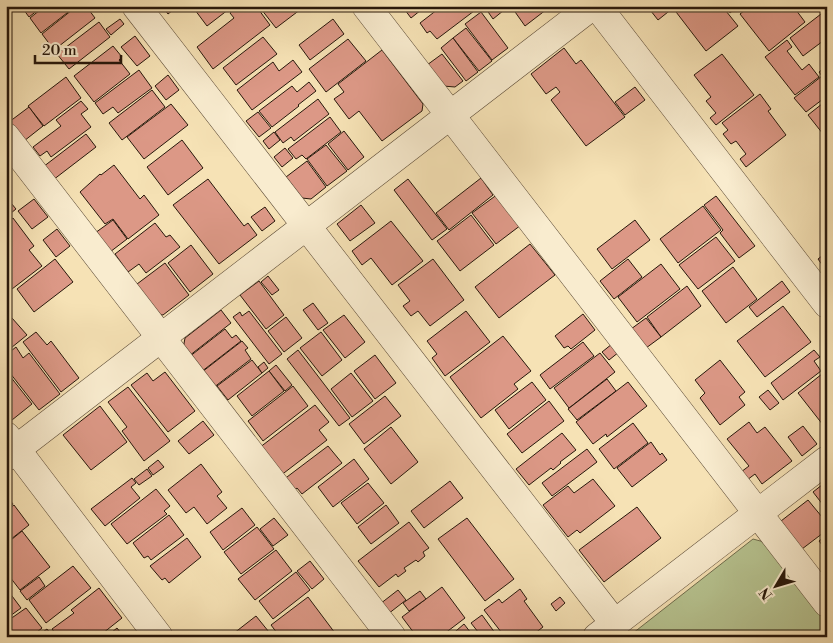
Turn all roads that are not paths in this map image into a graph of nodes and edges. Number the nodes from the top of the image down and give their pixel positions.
1 (136, 6) edge
2 (366, 6) edge
3 (592, 6) edge
4 (597, 6) edge
5 (451, 115) junction
6 (6, 137) edge
7 (306, 226) junction
8 (827, 304) edge
9 (161, 338) junction
10 (10, 448) edge
11 (827, 460) edge
12 (758, 514) junction
13 (827, 603) edge
14 (606, 630) edge
15 (159, 637) edge
16 (392, 637) edge

1 - 7 street
2 - 5 street
3 - 5 street
4 - 8 street
5 - 7 street
5 - 12 street
6 - 9 street
7 - 9 street
7 - 14 street
9 - 10 street
9 - 16 street
10 - 15 street
11 - 12 street
12 - 13 street
12 - 14 street

